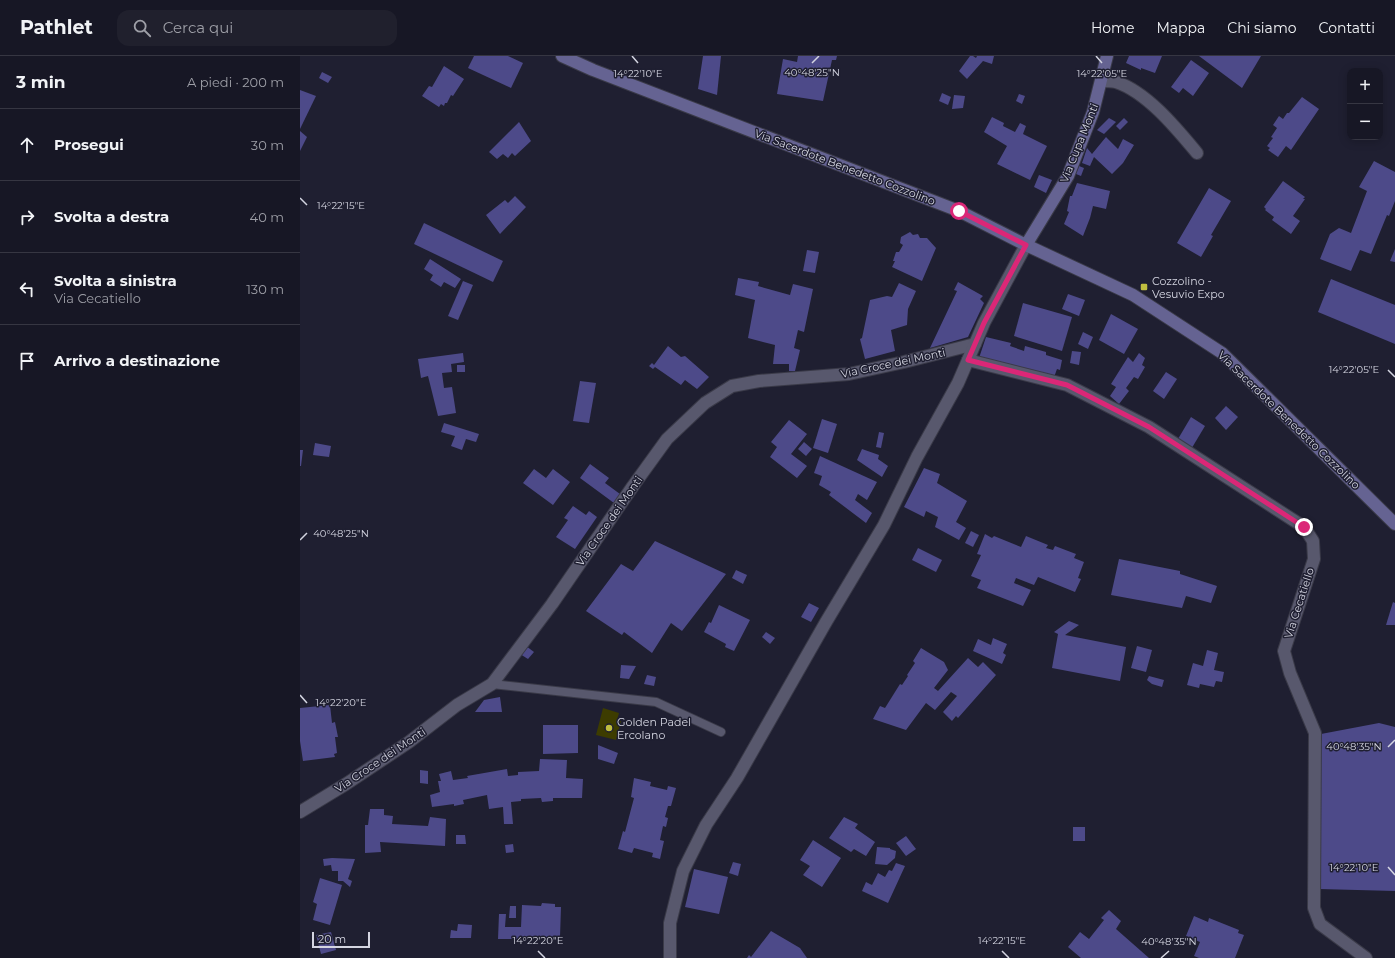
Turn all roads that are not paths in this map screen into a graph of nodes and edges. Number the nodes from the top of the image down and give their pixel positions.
1 (562, 56) edge
2 (1107, 56) edge
3 (1100, 81) junction
4 (1197, 153) dead end
5 (1026, 245) junction
6 (975, 344) junction
7 (968, 360) junction
8 (1395, 524) edge
9 (492, 684) junction
10 (721, 732) dead end
11 (300, 812) edge
12 (670, 958) edge
13 (1366, 958) edge

1 - 5 main road, Via Sacerdote Benedetto Cozzolino
2 - 3 main road, Via Cupa Monti
3 - 4 street
3 - 5 main road, Via Cupa Monti
5 - 6 street
5 - 8 main road, Via Sacerdote Benedetto Cozzolino
6 - 7 street
6 - 9 street, Via Croce dei Monti
7 - 12 street
7 - 13 street, Via Cecatiello
9 - 10 lane
9 - 11 street, Via Croce dei Monti

